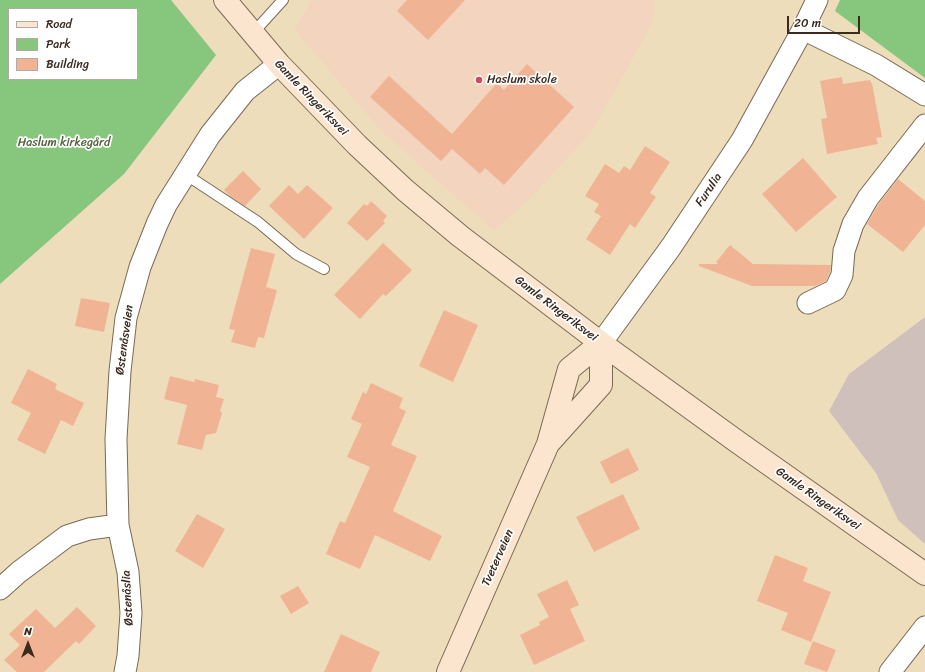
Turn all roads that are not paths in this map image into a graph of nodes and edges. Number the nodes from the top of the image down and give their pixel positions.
1 (225, 0) edge
2 (283, 0) edge
3 (817, 0) edge
4 (803, 29) junction
5 (253, 33) junction
6 (279, 64) junction
7 (925, 95) edge
8 (925, 125) edge
9 (185, 174) junction
10 (324, 269) dead end
11 (808, 303) dead end
12 (601, 343) junction
13 (548, 444) junction
14 (118, 525) junction
15 (925, 574) edge
16 (0, 589) edge
17 (925, 627) edge
18 (125, 672) edge
19 (448, 672) edge
20 (890, 672) edge

1 - 5 main road, Gamle Ringeriksvei
2 - 5 lane
3 - 4 street, Furulia
4 - 7 street
4 - 12 street, Furulia
5 - 6 main road, Gamle Ringeriksvei
6 - 9 street, Østenåsveien
6 - 12 main road, Gamle Ringeriksvei
8 - 11 street
9 - 10 lane
9 - 14 street, Østenåsveien
12 - 13 main road, Tveterveien
12 - 13 main road, Tveterveien
12 - 15 main road, Gamle Ringeriksvei
13 - 19 main road, Tveterveien
14 - 16 street
14 - 18 street, Østenåslia
17 - 20 street

